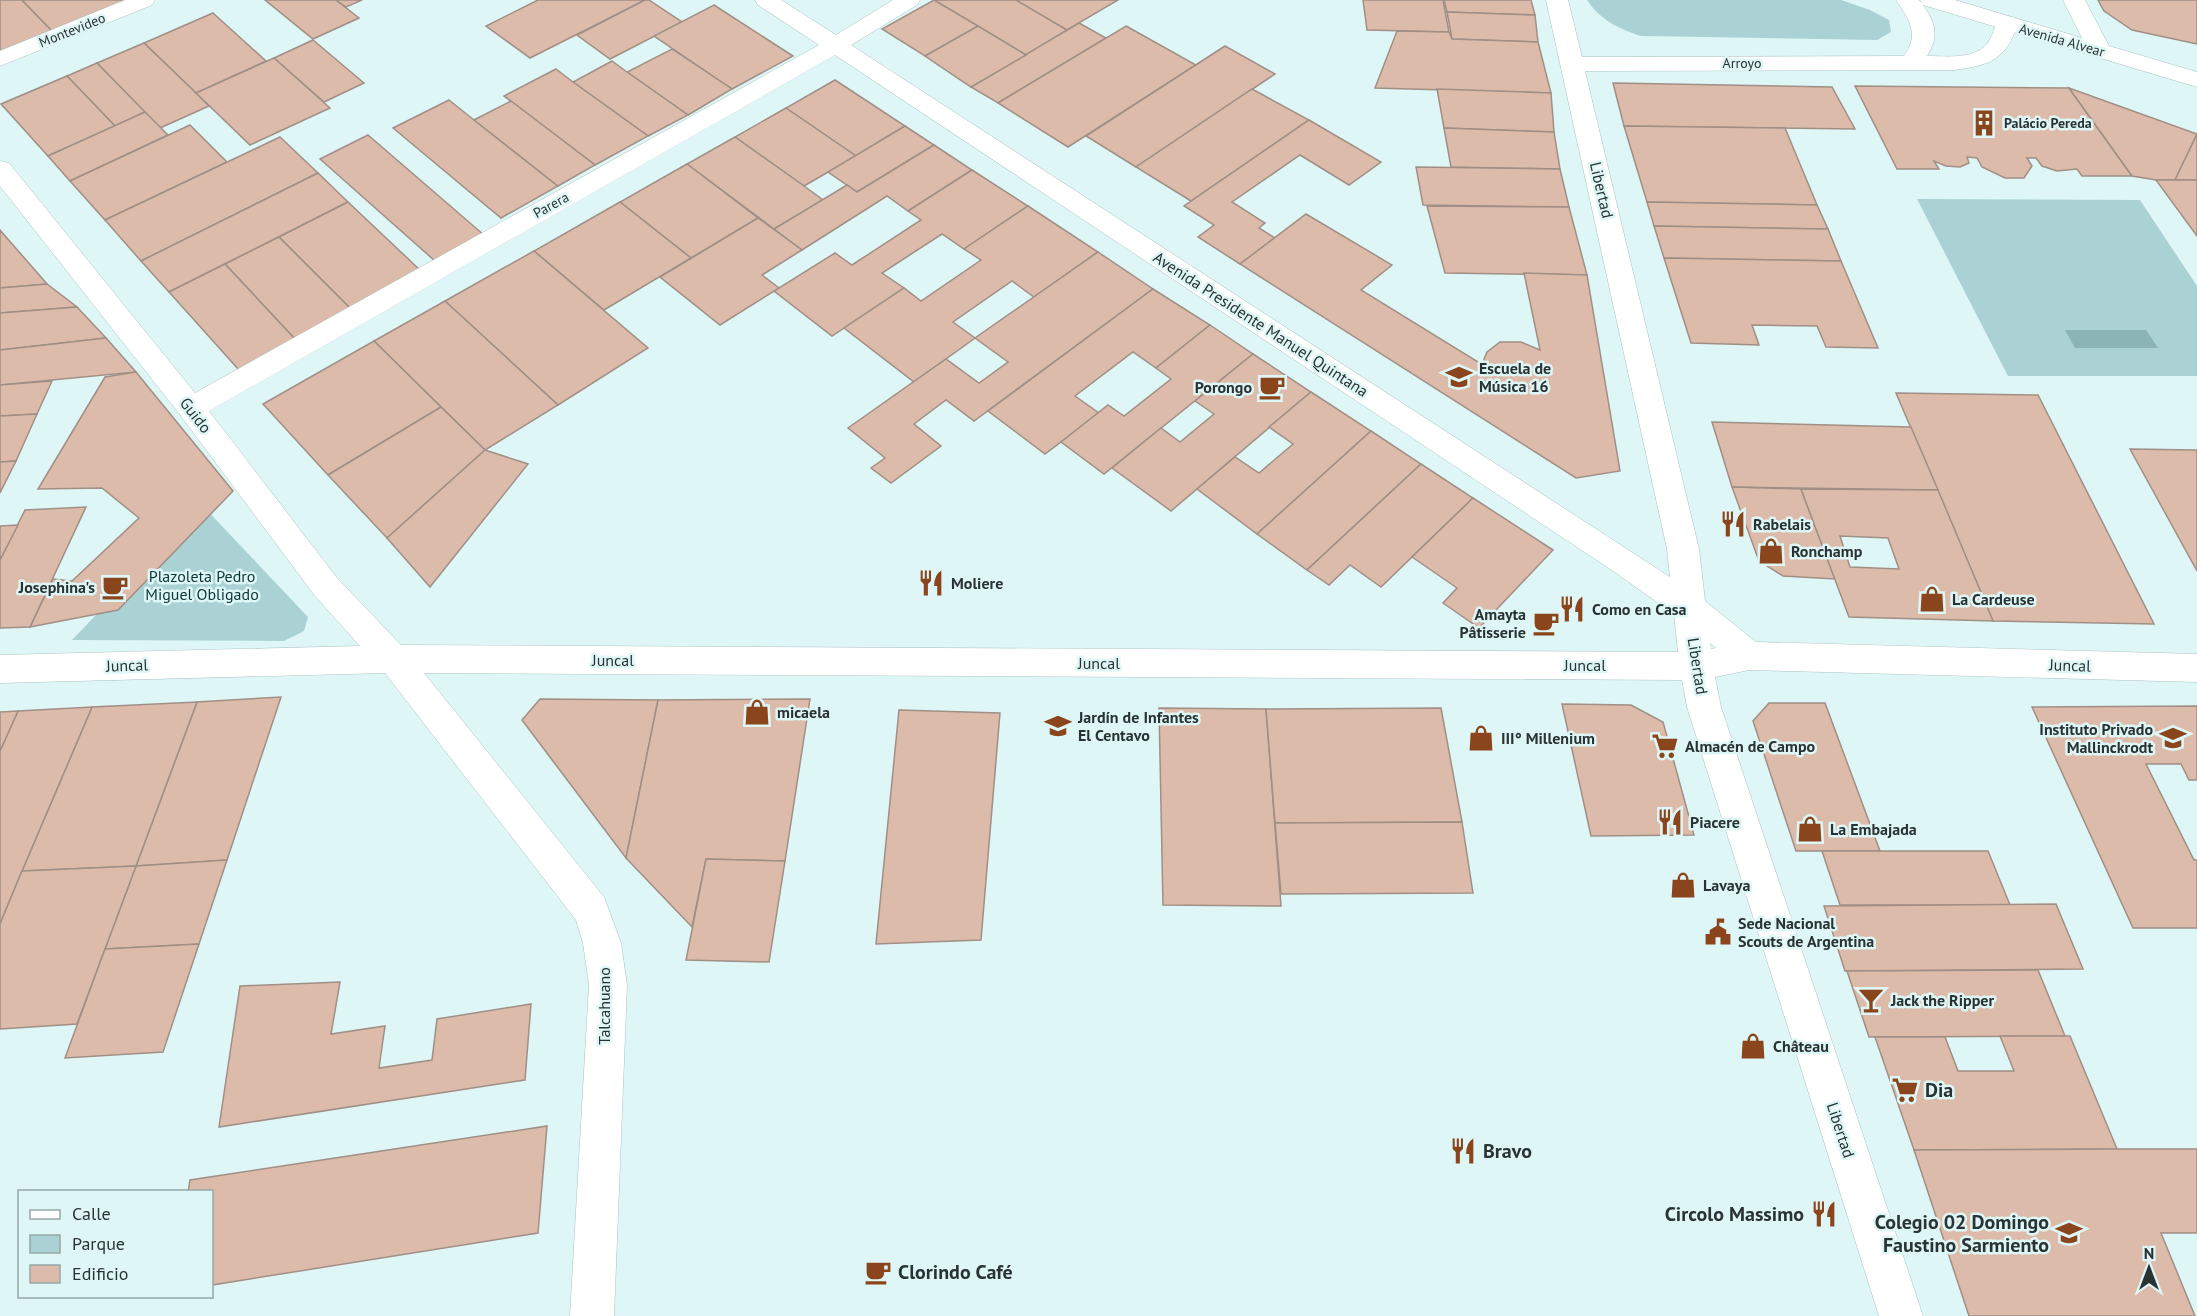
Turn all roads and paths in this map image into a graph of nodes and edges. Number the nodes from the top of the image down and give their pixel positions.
1 (144, 0) edge
2 (766, 0) edge
3 (909, 0) edge
4 (1557, 0) edge
5 (1907, 0) edge
6 (1931, 0) edge
7 (2074, 0) edge
8 (2007, 23) junction
9 (836, 45) junction
10 (2100, 51) junction
11 (0, 59) edge
12 (1911, 62) junction
13 (1574, 64) junction
14 (2196, 79) edge
15 (0, 169) edge
16 (191, 408) junction
17 (1690, 608) junction
18 (1749, 656) junction
19 (393, 659) junction
20 (1696, 666) junction
21 (2197, 668) edge
22 (0, 669) edge
23 (591, 1316) edge
24 (1901, 1316) edge

1 - 11 street, Montevideo
2 - 9 street, Avenida Presidente Manuel Quintana
3 - 9 street, Parera
4 - 13 street, Libertad
5 - 12 street
6 - 8 street, Avenida Alvear
7 - 10 street
8 - 10 street, Avenida Alvear
8 - 12 street, Arroyo
9 - 16 street, Parera
9 - 17 street, Avenida Presidente Manuel Quintana
10 - 14 street, Avenida Alvear
12 - 13 street, Arroyo
13 - 17 street, Libertad
15 - 16 street, Guido
16 - 19 street, Guido
17 - 18 street, Avenida Presidente Manuel Quintana
17 - 20 street, Libertad
18 - 20 street, Juncal
18 - 21 street, Juncal
19 - 20 street, Juncal
19 - 22 street, Juncal
19 - 23 street, Talcahuano
20 - 24 street, Libertad

